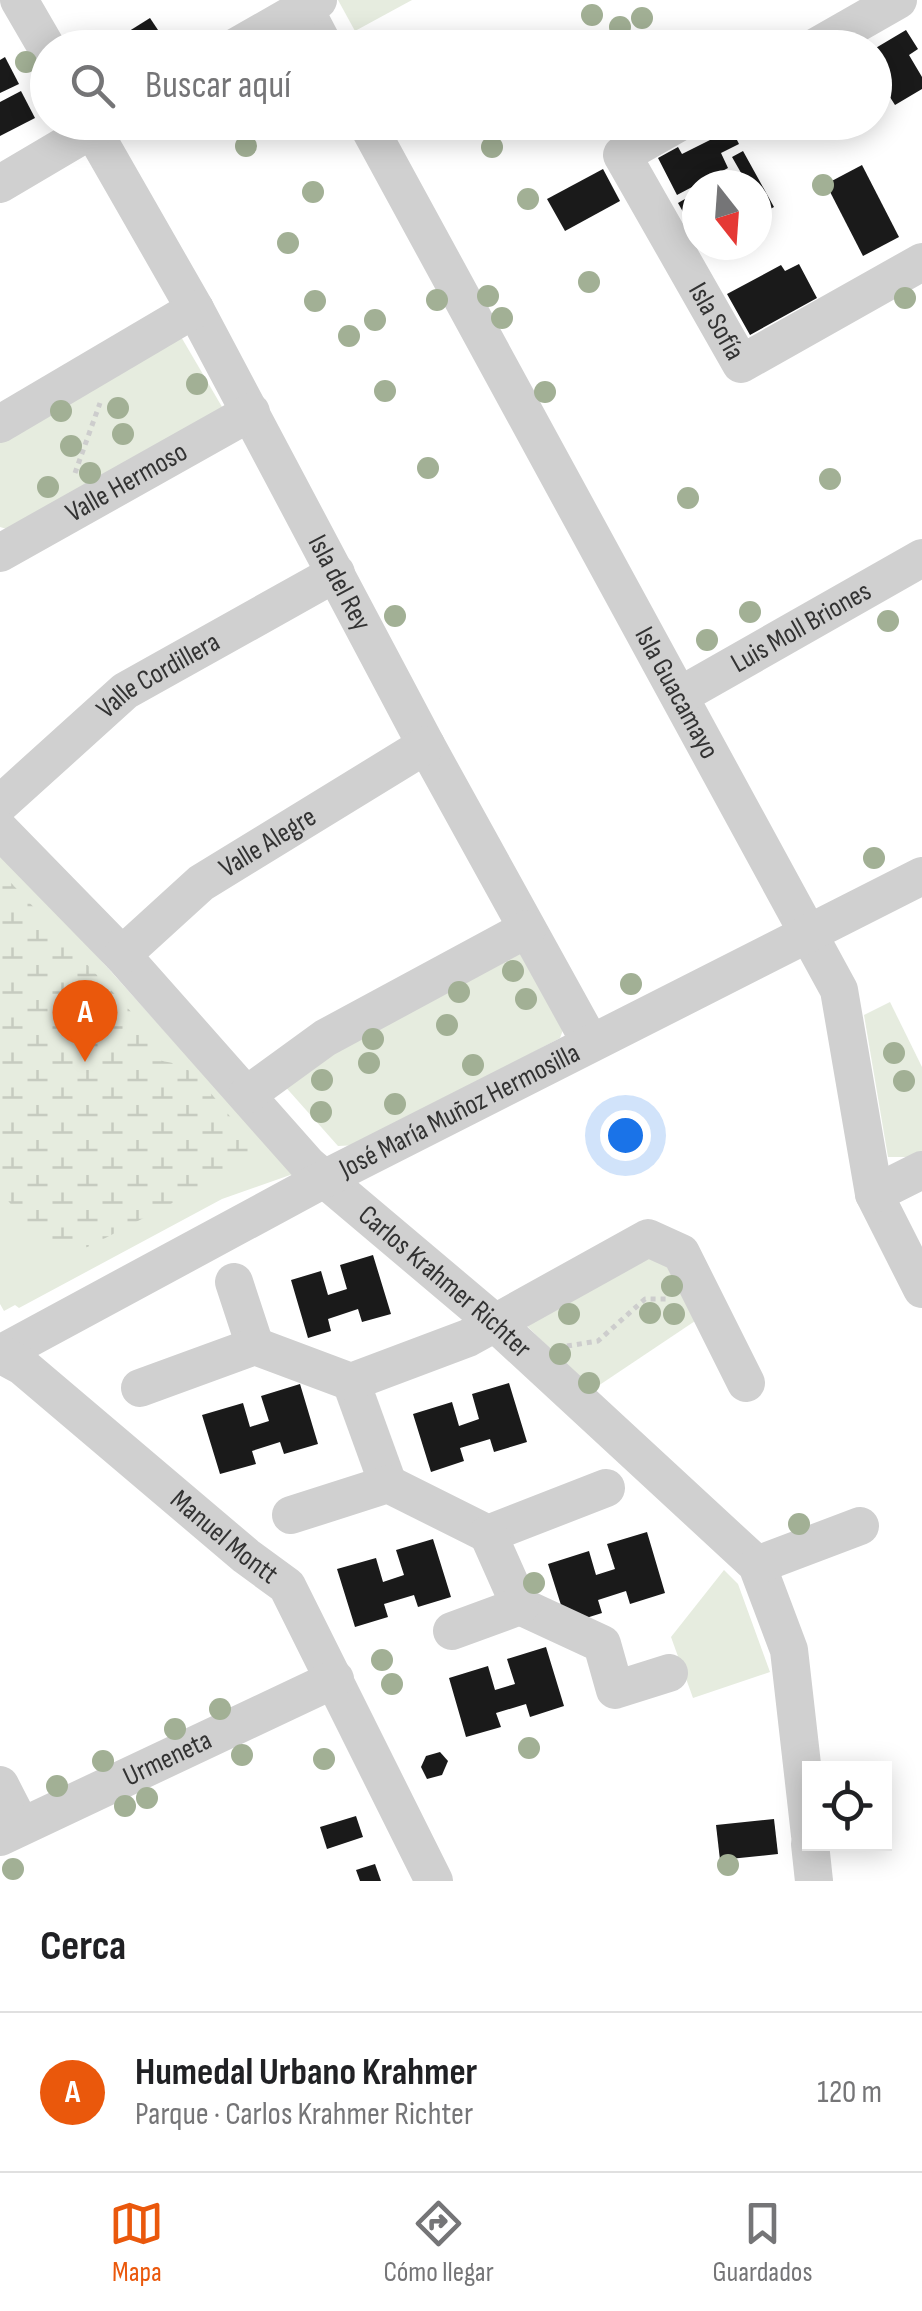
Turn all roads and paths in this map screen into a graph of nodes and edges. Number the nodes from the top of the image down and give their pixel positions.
1 (20, 0) edge
2 (898, 0) edge
3 (307, 2) edge
4 (37, 30) edge
5 (263, 30) edge
6 (318, 30) edge
7 (846, 30) edge
8 (71, 140) edge
9 (103, 140) edge
10 (376, 140) edge
11 (648, 140) edge
12 (0, 184) edge
13 (922, 262) edge
14 (195, 309) junction
15 (119, 352) junction
16 (251, 412) junction
17 (0, 424) edge
18 (59, 518) junction
19 (2, 548) edge
20 (922, 558) edge
21 (336, 573) junction
22 (681, 695) junction
23 (426, 745) junction
24 (0, 804) edge
25 (0, 830) edge
26 (922, 876) edge
27 (527, 929) junction
28 (810, 932) junction
29 (122, 955) junction
30 (590, 1042) junction
31 (248, 1094) junction
32 (922, 1170) edge
33 (324, 1179) junction
34 (874, 1194) junction
35 (234, 1282) dead end
36 (922, 1289) edge
37 (699, 1292) junction
38 (494, 1322) junction
39 (254, 1346) junction
40 (566, 1346) dead end
41 (0, 1354) edge
42 (351, 1382) junction
43 (746, 1383) dead end
44 (140, 1388) dead end
45 (388, 1484) junction
46 (606, 1488) dead end
47 (292, 1514) dead end
48 (860, 1526) dead end
49 (488, 1534) junction
50 (757, 1565) junction
51 (520, 1606) junction
52 (452, 1631) dead end
53 (669, 1672) dead end
54 (335, 1678) junction
55 (802, 1765) edge
56 (0, 1785) edge
57 (11, 1832) edge
58 (811, 1851) edge
59 (434, 1881) edge
60 (814, 1881) edge

1 - 4 street
2 - 7 street
3 - 5 street
3 - 6 street
8 - 12 street
9 - 14 street, Isla del Rey
10 - 22 street, Isla Guacamayo
11 - 13 street, Isla Sofía
14 - 15 street
14 - 16 street, Isla del Rey
15 - 17 street
15 - 18 path
16 - 18 street, Valle Hermoso
16 - 21 street, Isla del Rey
18 - 19 street, Valle Hermoso
20 - 22 street, Luis Moll Briones
21 - 23 street, Isla del Rey
21 - 24 street, Valle Cordillera
22 - 28 street, Isla Guacamayo
23 - 27 street, Isla del Rey
23 - 29 street, Valle Alegre
25 - 29 street, Carlos Krahmer Richter
26 - 28 street, José María Muñoz Hermosilla
27 - 30 street, Isla del Rey
27 - 31 street
28 - 30 street, José María Muñoz Hermosilla
28 - 34 street, Isla Guacamayo
29 - 31 street, Carlos Krahmer Richter
30 - 33 street, José María Muñoz Hermosilla
31 - 33 street, Carlos Krahmer Richter
32 - 34 street
33 - 38 street, Carlos Krahmer Richter
33 - 41 street, José María Muñoz Hermosilla
34 - 36 street, Isla Guacamayo
35 - 39 street
37 - 38 street
37 - 40 path
37 - 43 street
38 - 42 street
38 - 50 street, Carlos Krahmer Richter
39 - 42 street
39 - 44 street
41 - 54 street, Manuel Montt
42 - 45 street
45 - 47 street
45 - 49 street
46 - 49 street
48 - 50 street
49 - 51 street
50 - 55 street, Carlos Krahmer Richter
51 - 52 street
51 - 53 street
54 - 57 street, Urmeneta
54 - 59 street, Manuel Montt
56 - 57 street
58 - 60 street

